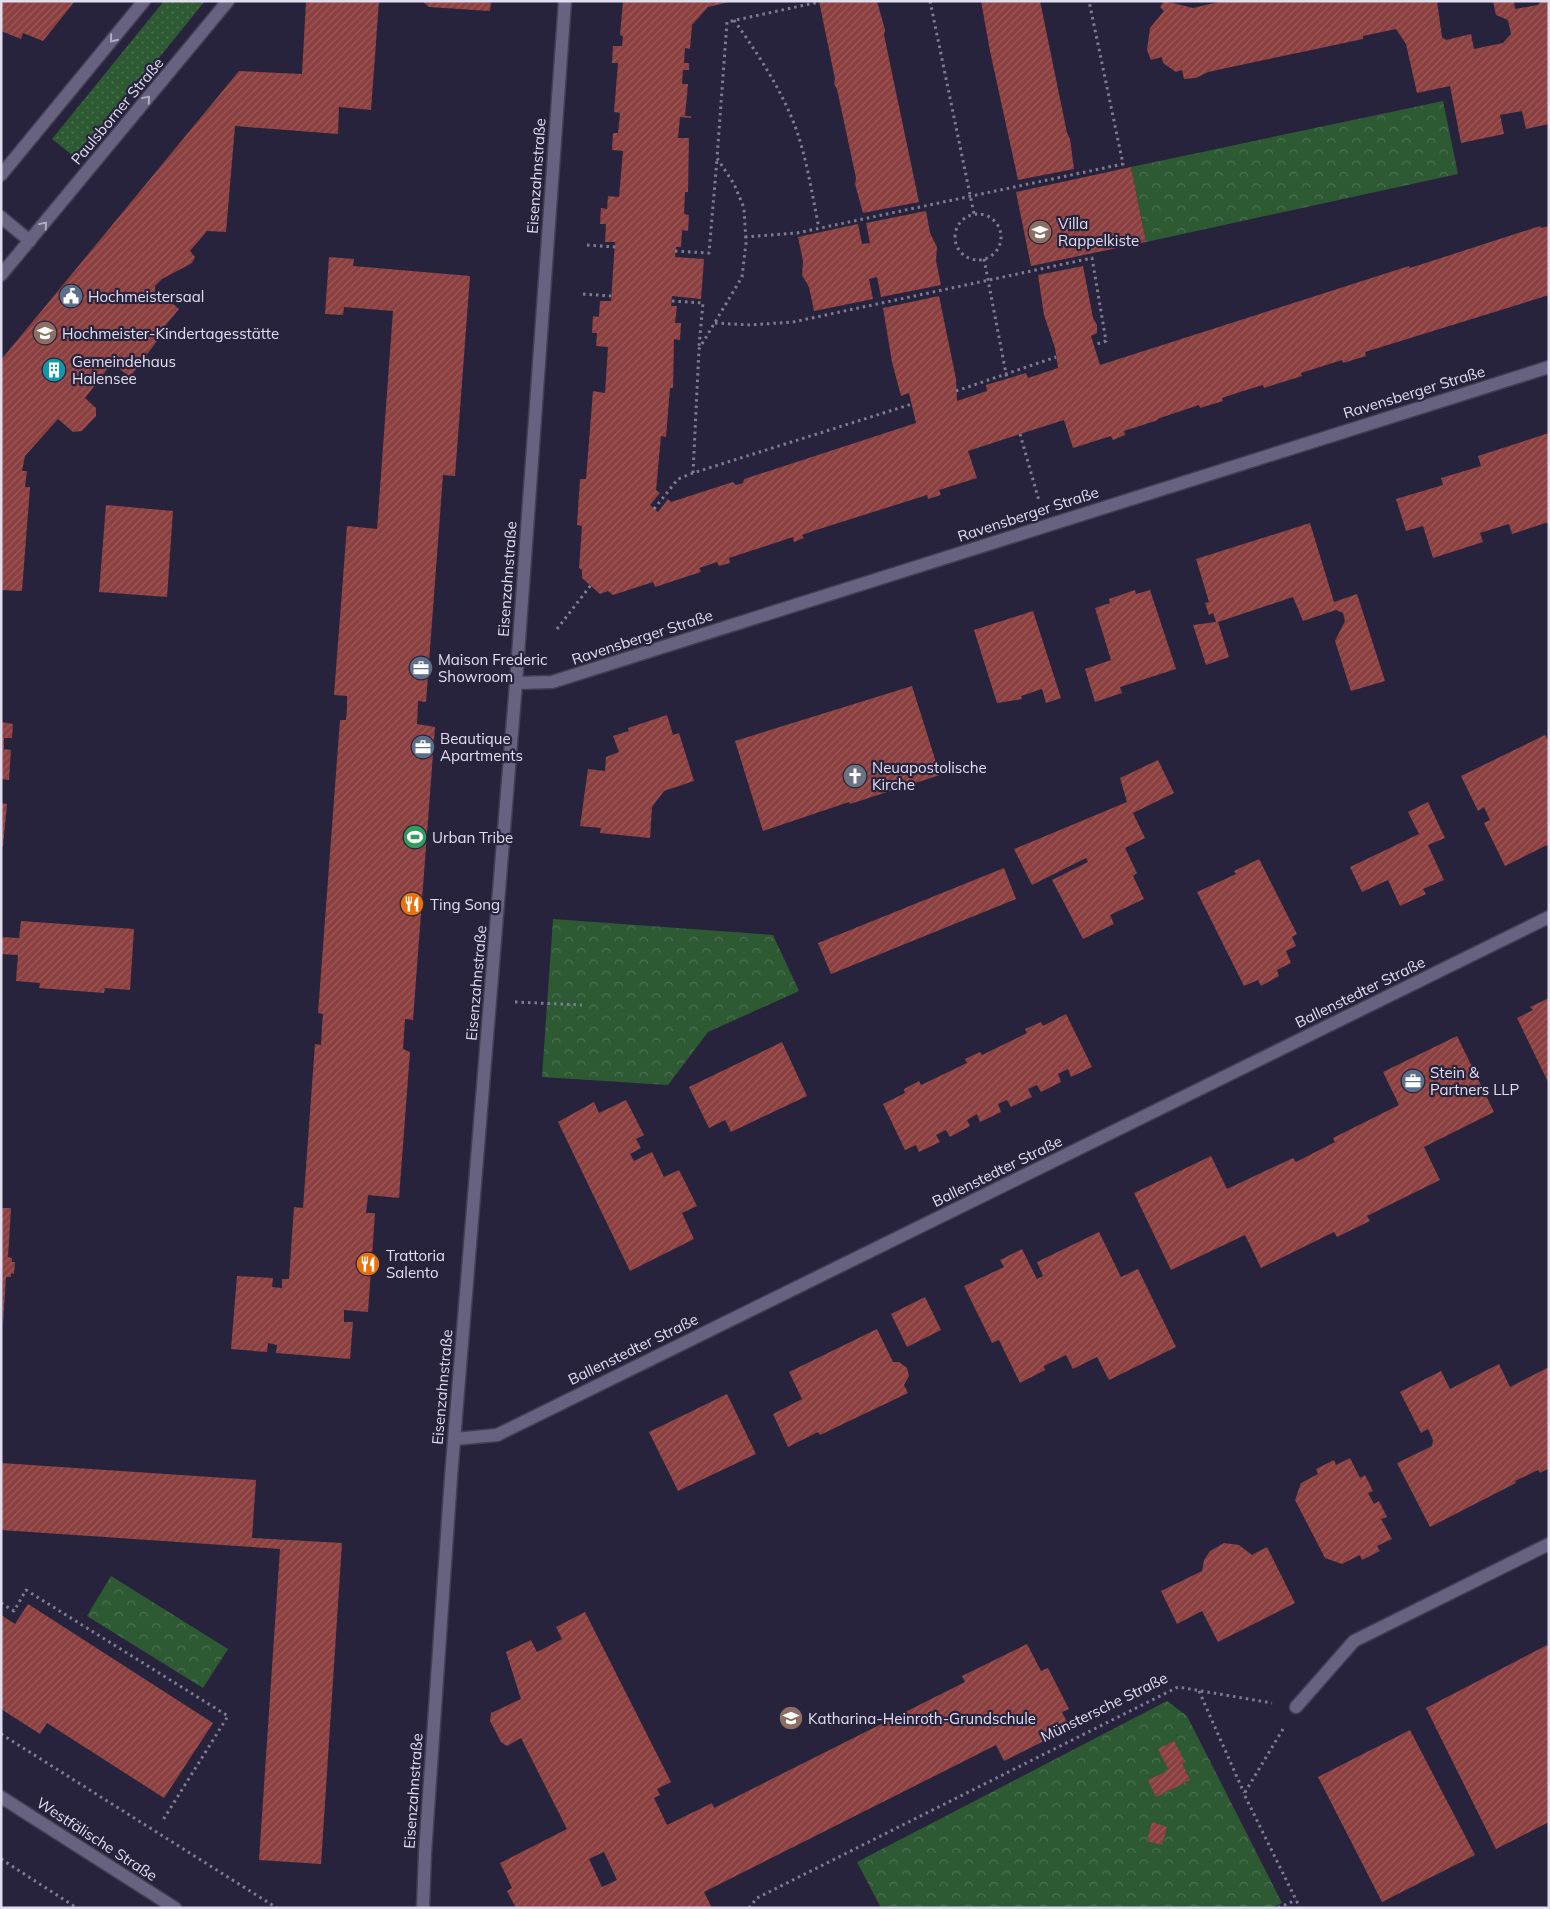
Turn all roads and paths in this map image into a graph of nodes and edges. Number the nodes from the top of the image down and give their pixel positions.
1 (144, 1) edge
2 (228, 1) edge
3 (565, 1) edge
4 (930, 1) edge
5 (1089, 1) edge
6 (819, 2) edge
7 (734, 20) junction
8 (717, 158) junction
9 (1, 175) edge
10 (970, 196) junction
11 (974, 214) junction
12 (1, 217) edge
13 (819, 228) junction
14 (746, 237) junction
15 (30, 241) junction
16 (587, 245) dead end
17 (615, 247) dead end
18 (675, 250) dead end
19 (984, 259) junction
20 (1, 275) edge
21 (988, 281) junction
22 (583, 294) dead end
23 (611, 296) dead end
24 (672, 301) dead end
25 (714, 323) junction
26 (1094, 345) dead end
27 (699, 349) junction
28 (1056, 357) dead end
29 (1549, 367) edge
30 (1007, 373) junction
31 (1007, 379) dead end
32 (956, 391) dead end
33 (912, 404) dead end
34 (1020, 434) dead end
35 (693, 473) junction
36 (654, 509) dead end
37 (1046, 525) junction
38 (591, 585) dead end
39 (556, 628) dead end
40 (516, 683) junction
41 (1549, 917) edge
42 (491, 1000) junction
43 (582, 1005) dead end
44 (455, 1439) junction
45 (1549, 1544) edge
46 (1, 1604) edge
47 (1199, 1691) junction
48 (1296, 1707) junction
49 (1, 1734) edge
50 (1244, 1794) junction
51 (1, 1797) edge
52 (163, 1820) dead end
53 (1, 1859) edge
54 (1296, 1900) junction
55 (77, 1908) edge
56 (175, 1908) edge
57 (277, 1908) edge
58 (423, 1908) edge
59 (748, 1908) edge
60 (1278, 1908) edge
61 (1300, 1908) edge

1 -> 9 street
15 -> 2 street, Paulsborner Straße
3 - 40 street, Eisenzahnstraße
4 - 10 path
5 - 10 path
6 - 7 path
7 - 8 path
7 - 13 path
8 - 14 path
8 - 18 path
10 - 11 path
10 - 13 path
11 - 19 path
11 - 19 path
12 - 15 street
13 - 14 path
14 - 25 path
15 - 20 street, Paulsborner Straße
16 - 17 path
19 - 21 path
21 - 25 path
21 - 26 path
21 - 30 path
22 - 23 path
24 - 27 path
25 - 27 path
27 - 35 path
28 - 30 path
29 - 37 street, Ravensberger Straße
30 - 31 path
30 - 32 path
33 - 35 path
34 - 37 path
35 - 36 path
37 - 40 street, Ravensberger Straße
38 - 39 path
40 - 42 street, Eisenzahnstraße
41 - 44 street, Ballenstedter Straße
42 - 43 path
42 - 44 street, Eisenzahnstraße
44 - 58 street, Eisenzahnstraße
45 - 48 street
46 - 52 path
47 - 48 path, Münstersche Straße
47 - 50 path
47 - 59 path, Münstersche Straße
48 - 50 path
49 - 57 path
50 - 54 path
51 - 56 street, Westfälische Straße
53 - 55 path
54 - 60 path
54 - 61 path

